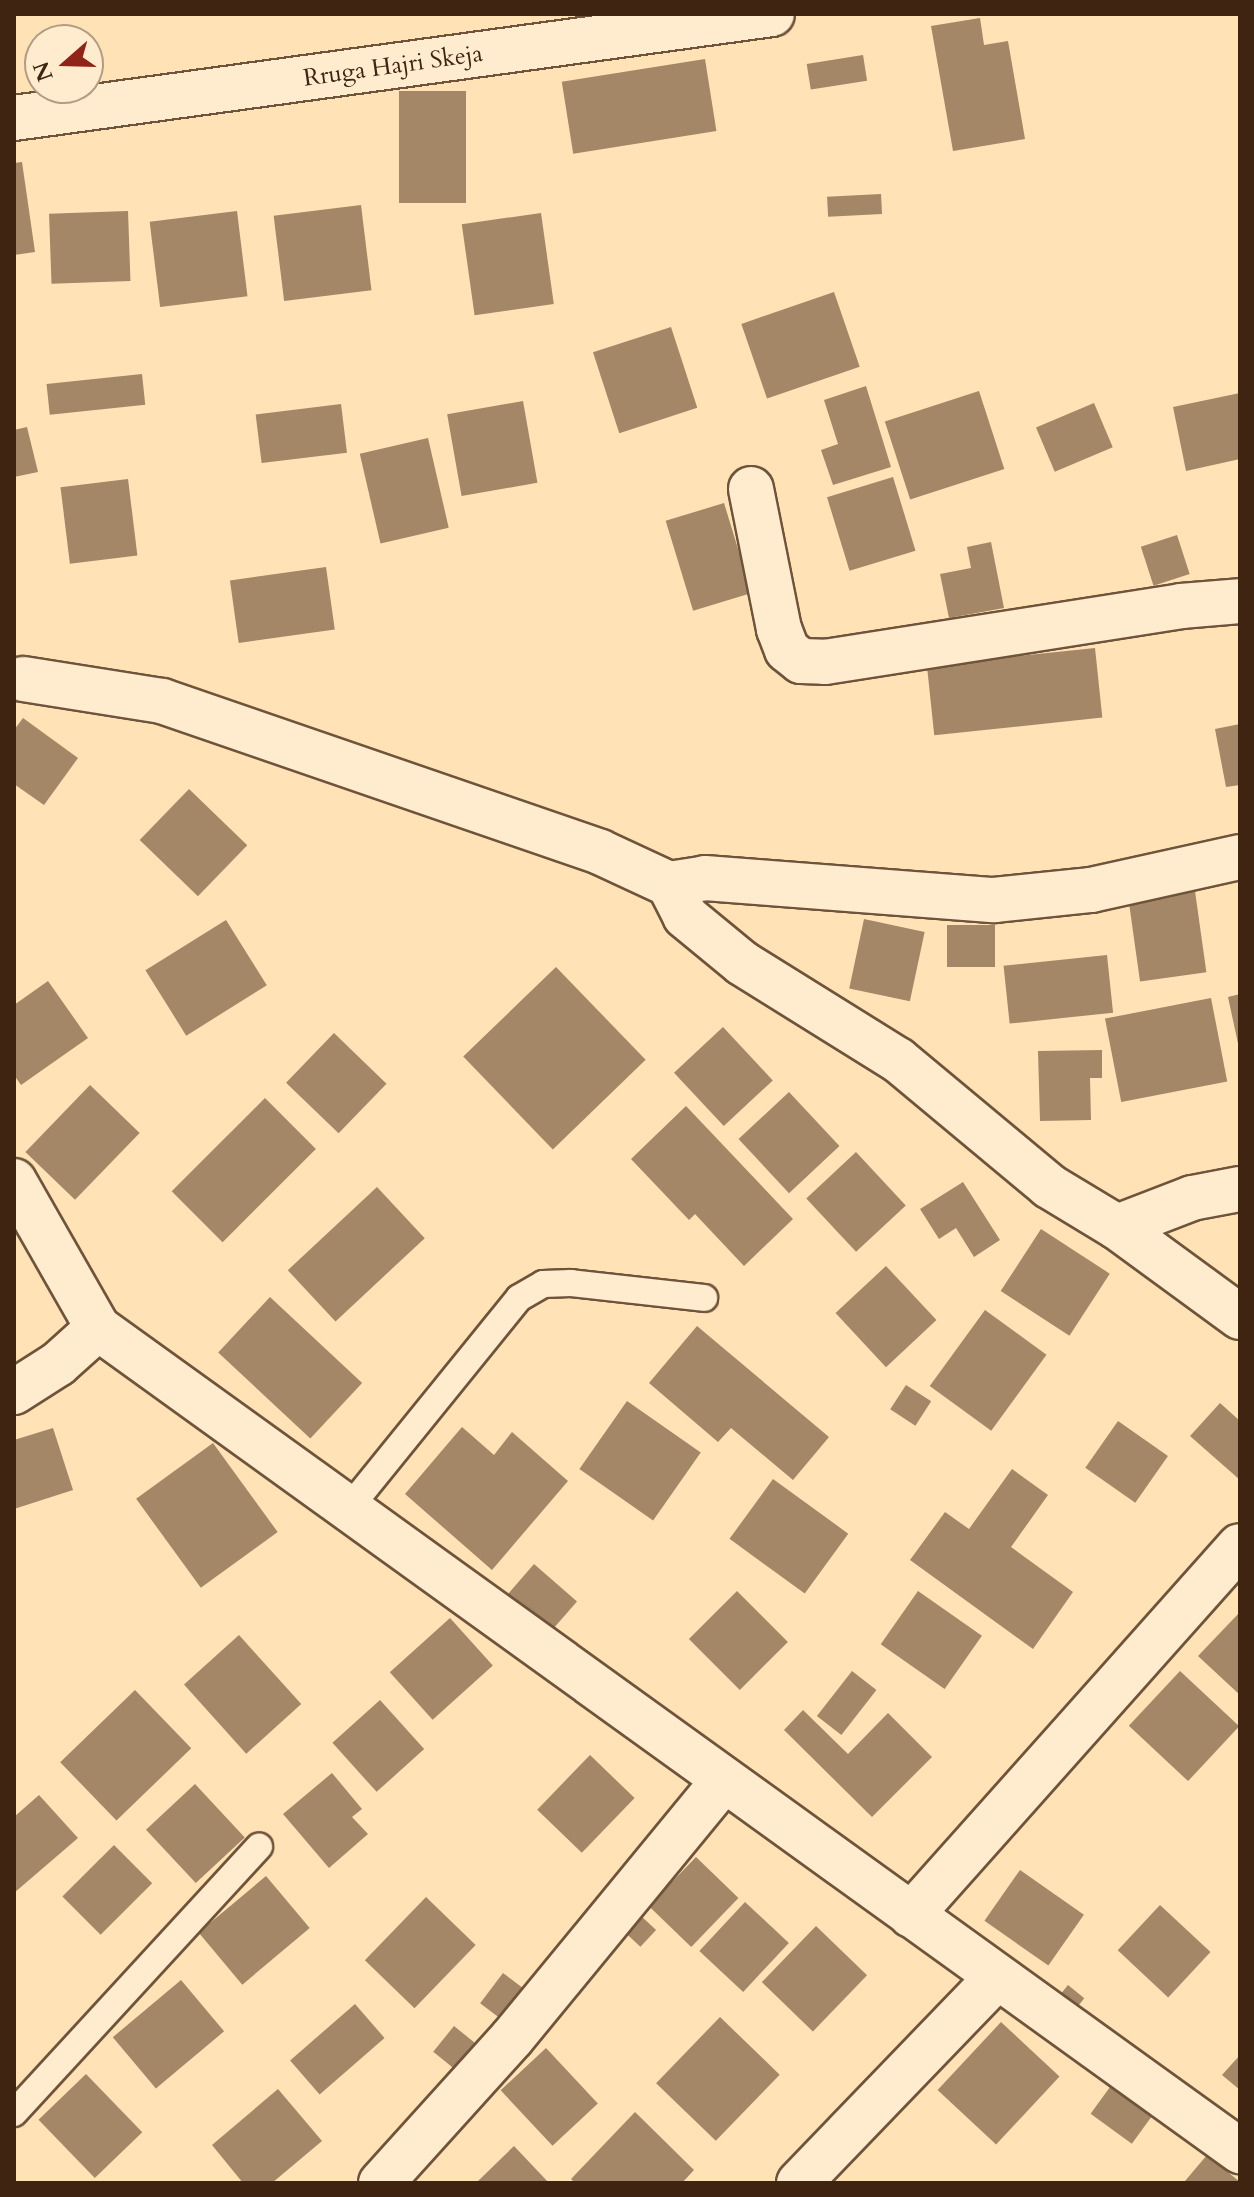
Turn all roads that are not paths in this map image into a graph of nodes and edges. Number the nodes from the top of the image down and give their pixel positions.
1 (772, 14) edge
2 (14, 118) edge
3 (751, 489) dead end
4 (1240, 601) edge
5 (23, 679) dead end
6 (1240, 857) edge
7 (669, 884) junction
8 (14, 1181) edge
9 (1240, 1189) edge
10 (1117, 1227) junction
11 (704, 1298) dead end
12 (1240, 1317) edge
13 (98, 1328) junction
14 (14, 1392) edge
15 (349, 1508) junction
16 (1240, 1546) edge
17 (724, 1780) junction
18 (259, 1847) dead end
19 (911, 1915) junction
20 (997, 1977) junction
21 (14, 2113) edge
22 (1240, 2151) edge
23 (381, 2183) edge
24 (799, 2183) edge

1 - 2 street, Rruga Hajri Skeja
3 - 4 street
5 - 7 street
6 - 7 street
7 - 10 street
8 - 13 street
9 - 10 street
10 - 12 street
11 - 15 lane
13 - 14 street
13 - 15 street
15 - 17 street
16 - 19 street
17 - 19 street
17 - 23 street
18 - 21 lane
19 - 20 street
20 - 22 street
20 - 24 street

